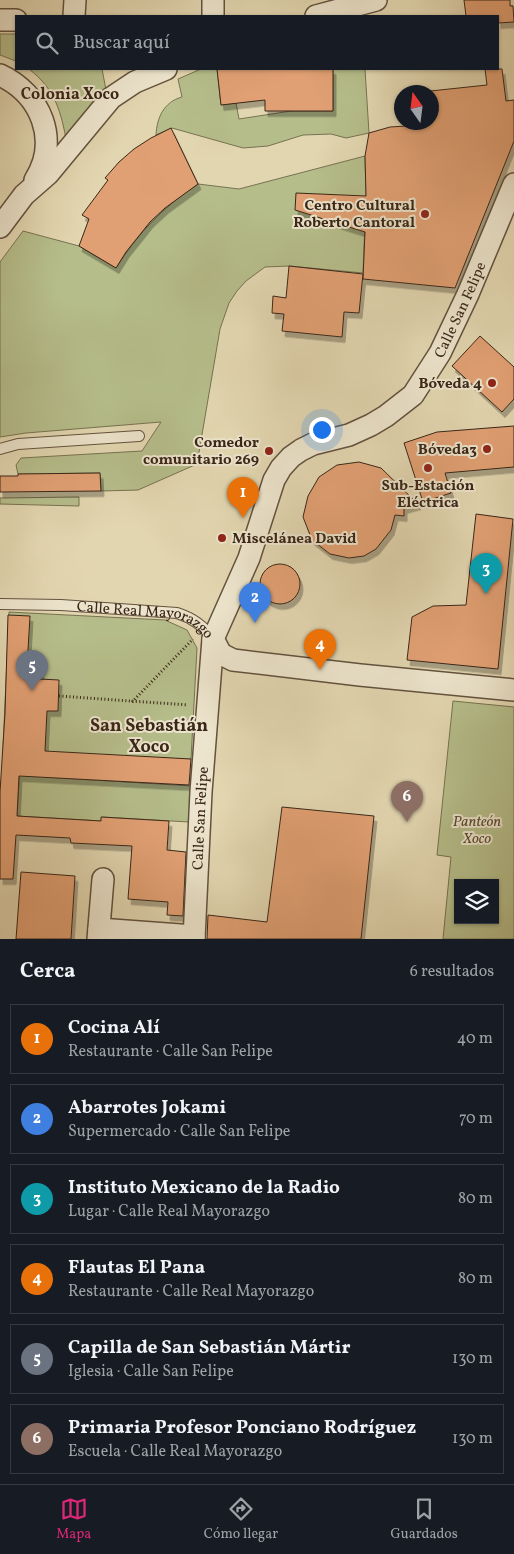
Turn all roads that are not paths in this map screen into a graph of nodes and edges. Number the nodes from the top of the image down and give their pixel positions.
1 (75, 0) edge
2 (213, 0) edge
3 (376, 0) edge
4 (74, 15) edge
5 (213, 15) edge
6 (320, 15) edge
7 (0, 20) edge
8 (15, 20) edge
9 (161, 70) edge
10 (0, 75) edge
11 (121, 78) edge
12 (514, 184) edge
13 (24, 195) junction
14 (0, 227) edge
15 (139, 436) dead end
16 (0, 449) edge
17 (0, 604) edge
18 (208, 633) junction
19 (514, 690) edge
20 (103, 879) dead end
21 (98, 934) edge
22 (194, 938) edge

1 - 4 street
2 - 5 street
3 - 6 street
7 - 8 street
9 - 11 street
10 - 13 street
11 - 13 street
12 - 18 street, Calle San Felipe
13 - 14 street
15 - 16 lane
17 - 18 lane, Calle Real Mayorazgo
18 - 19 street, Calle Real Mayorazgo
18 - 22 street, Calle San Felipe
20 - 21 street
21 - 22 street

